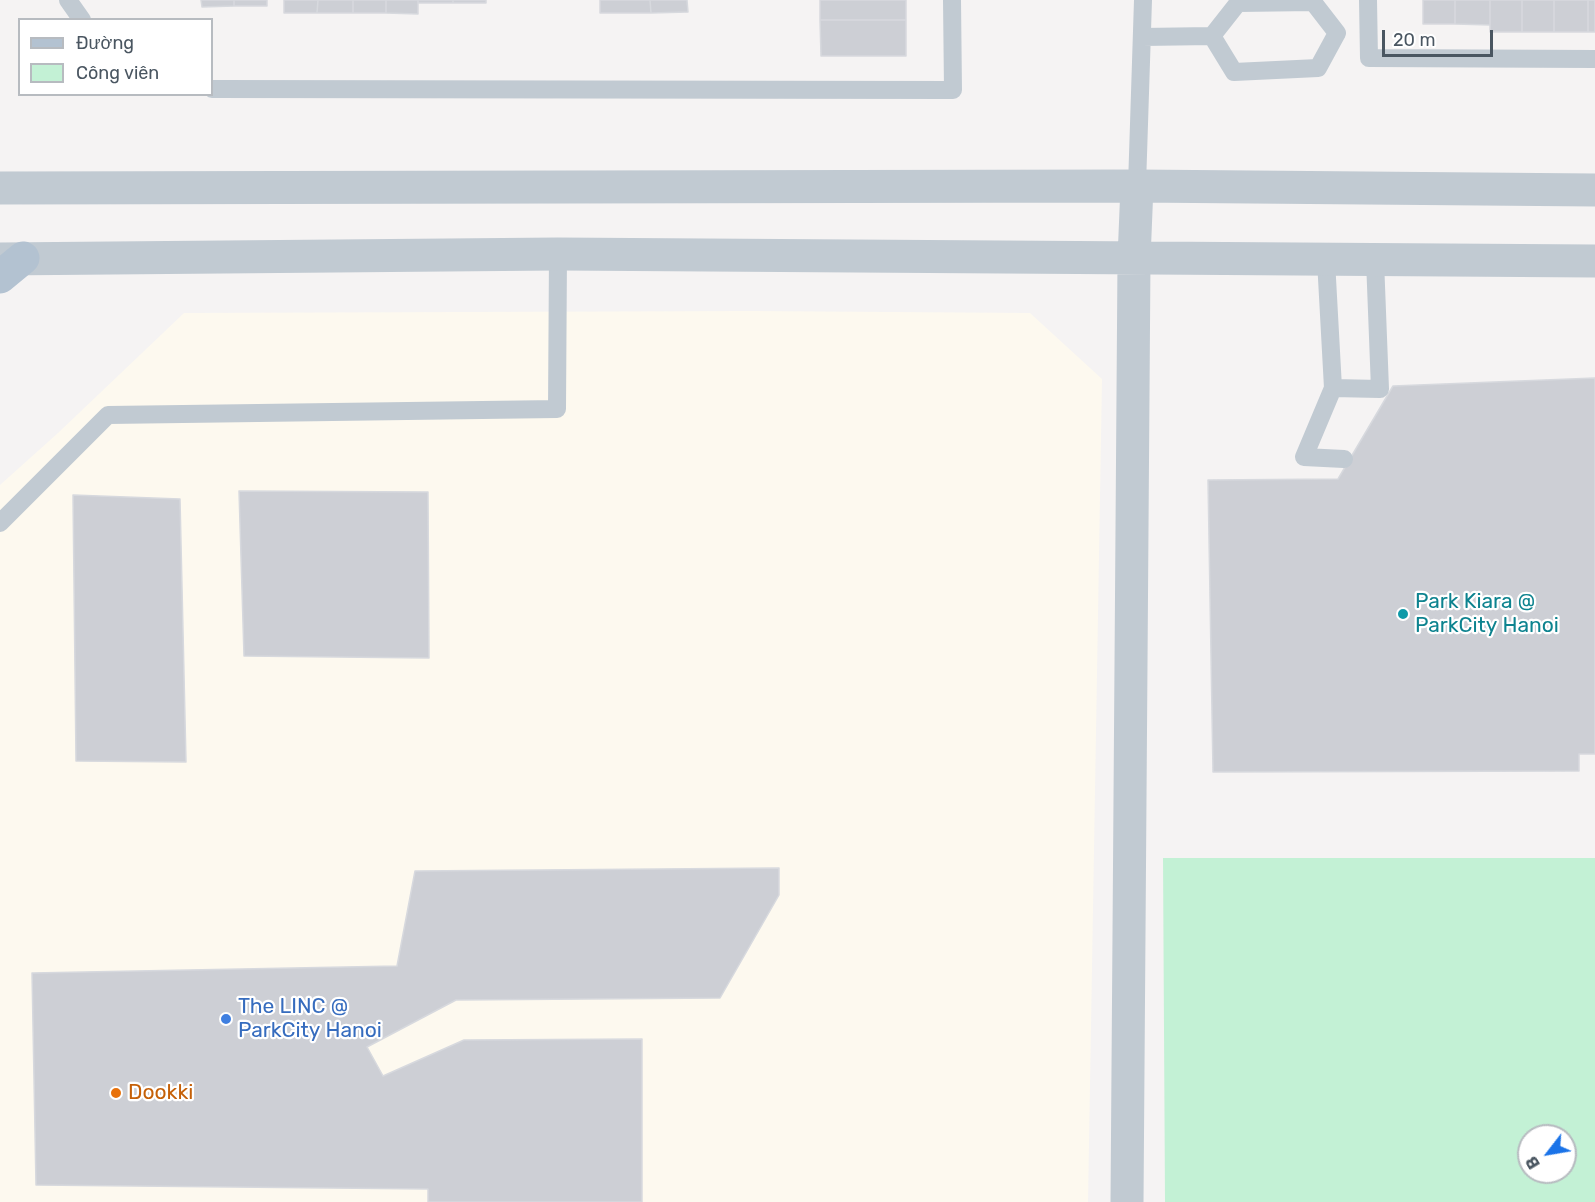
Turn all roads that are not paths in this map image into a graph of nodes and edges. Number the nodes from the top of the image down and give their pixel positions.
1 (68, 0) edge
2 (952, 0) edge
3 (1143, 0) edge
4 (1368, 0) edge
5 (81, 18) edge
6 (1369, 32) junction
7 (1337, 33) junction
8 (1212, 36) junction
9 (1142, 37) junction
10 (1595, 59) edge
11 (213, 88) edge
12 (1137, 186) junction
13 (0, 188) edge
14 (1595, 190) edge
15 (558, 254) junction
16 (1134, 259) junction
17 (1326, 260) junction
18 (1375, 260) junction
19 (1595, 261) edge
20 (8, 265) edge
21 (1333, 388) junction
22 (1344, 459) dead end
23 (0, 523) edge
24 (1127, 1202) edge

1 - 5 lane
2 - 11 lane
3 - 9 lane
4 - 6 lane
6 - 7 lane
6 - 10 lane
7 - 8 lane
7 - 8 lane
8 - 9 lane
9 - 12 lane
12 - 13 street
12 - 14 street
12 - 16 street
15 - 16 street
15 - 20 street
15 - 23 lane
16 - 17 street
16 - 24 street
17 - 18 street
17 - 21 lane
18 - 19 street
18 - 21 lane
21 - 22 lane

